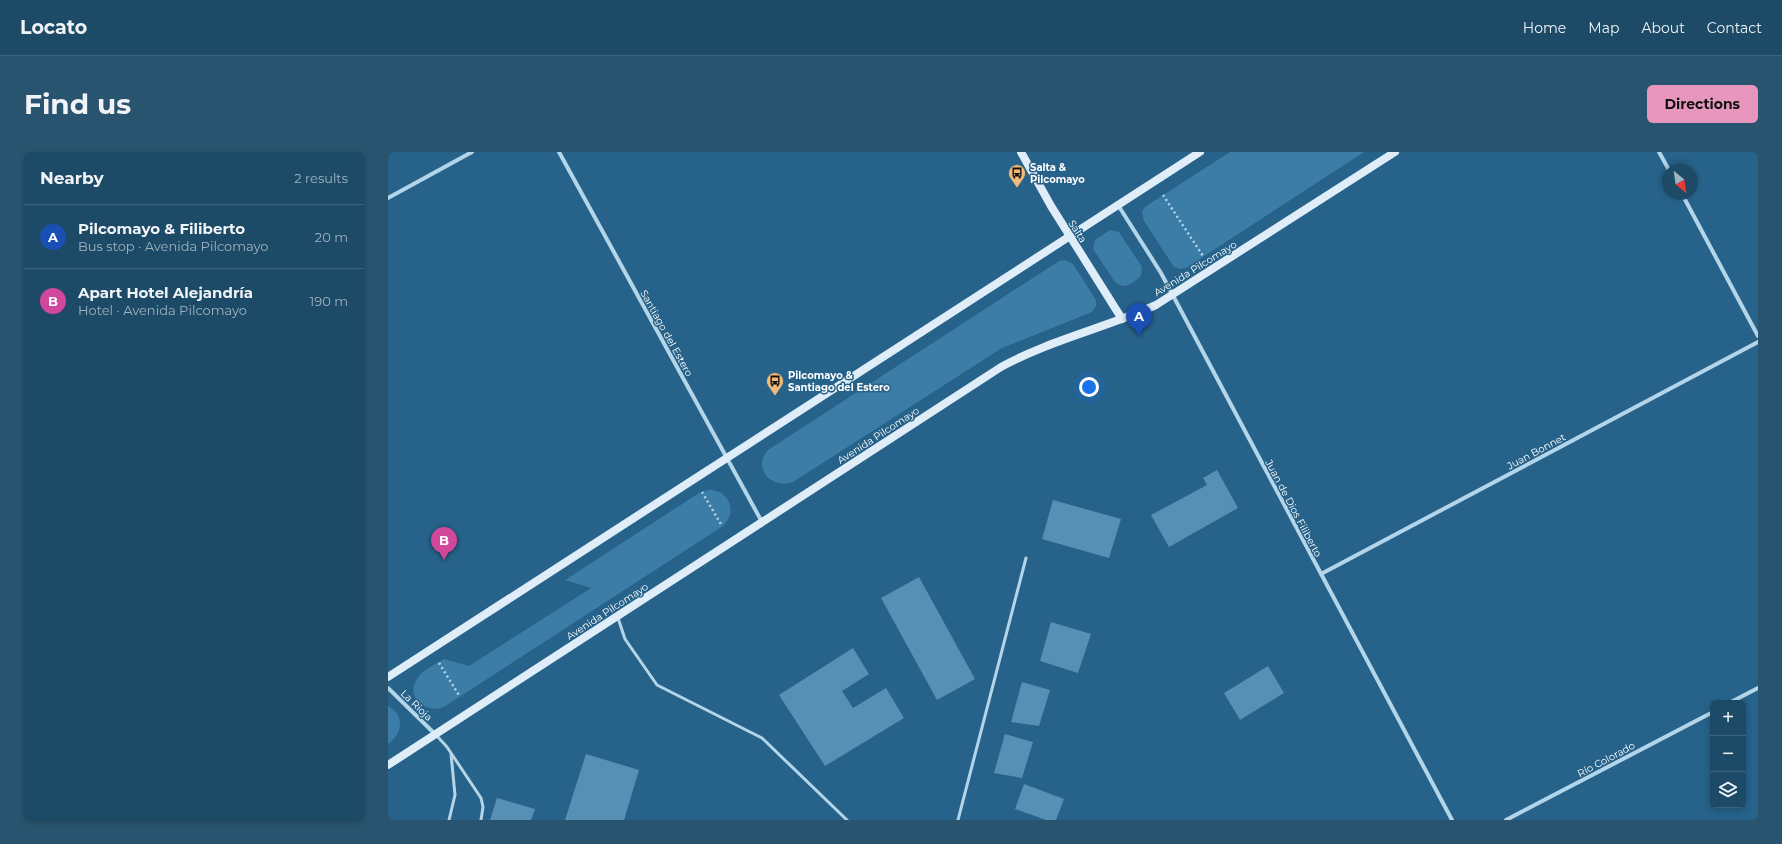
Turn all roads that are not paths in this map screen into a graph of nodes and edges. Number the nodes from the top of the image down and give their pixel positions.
1 (472, 152) edge
2 (559, 152) edge
3 (1021, 152) edge
4 (1200, 152) edge
5 (1395, 152) edge
6 (1659, 152) edge
7 (1666, 164) edge
8 (388, 198) edge
9 (1685, 200) edge
10 (1118, 205) junction
11 (1070, 236) junction
12 (1172, 296) junction
13 (1122, 319) junction
14 (1758, 336) edge
15 (1758, 342) edge
16 (727, 458) junction
17 (762, 522) junction
18 (1026, 558) dead end
19 (1321, 574) junction
20 (617, 616) junction
21 (388, 677) edge
22 (388, 688) edge
23 (1758, 688) edge
24 (1735, 700) edge
25 (1710, 714) edge
26 (436, 734) junction
27 (450, 752) junction
28 (388, 765) edge
29 (449, 820) edge
30 (481, 820) edge
31 (847, 820) edge
32 (958, 820) edge
33 (1452, 820) edge
34 (1506, 820) edge

1 - 8 street
2 - 16 street, Santiago del Estero
3 - 11 main road, Salta
4 - 10 main road
5 - 12 main road, Avenida Pilcomayo
6 - 7 street
9 - 14 street
10 - 11 main road
10 - 12 street, Juan de Dios Filiberto
11 - 13 main road, Salta
11 - 16 main road
12 - 13 main road, Avenida Pilcomayo
12 - 19 street, Juan de Dios Filiberto
13 - 17 main road, Avenida Pilcomayo
15 - 19 street, Juan Bonnet
16 - 17 street, Santiago del Estero
16 - 21 main road
17 - 20 main road, Avenida Pilcomayo
18 - 32 lane
19 - 33 street, Juan de Dios Filiberto
20 - 26 main road, Avenida Pilcomayo
20 - 31 lane
22 - 26 street, La Rioja
23 - 24 street
25 - 34 street, Río Colorado
26 - 27 lane
26 - 28 main road, Avenida Pilcomayo
27 - 29 lane
27 - 30 lane

